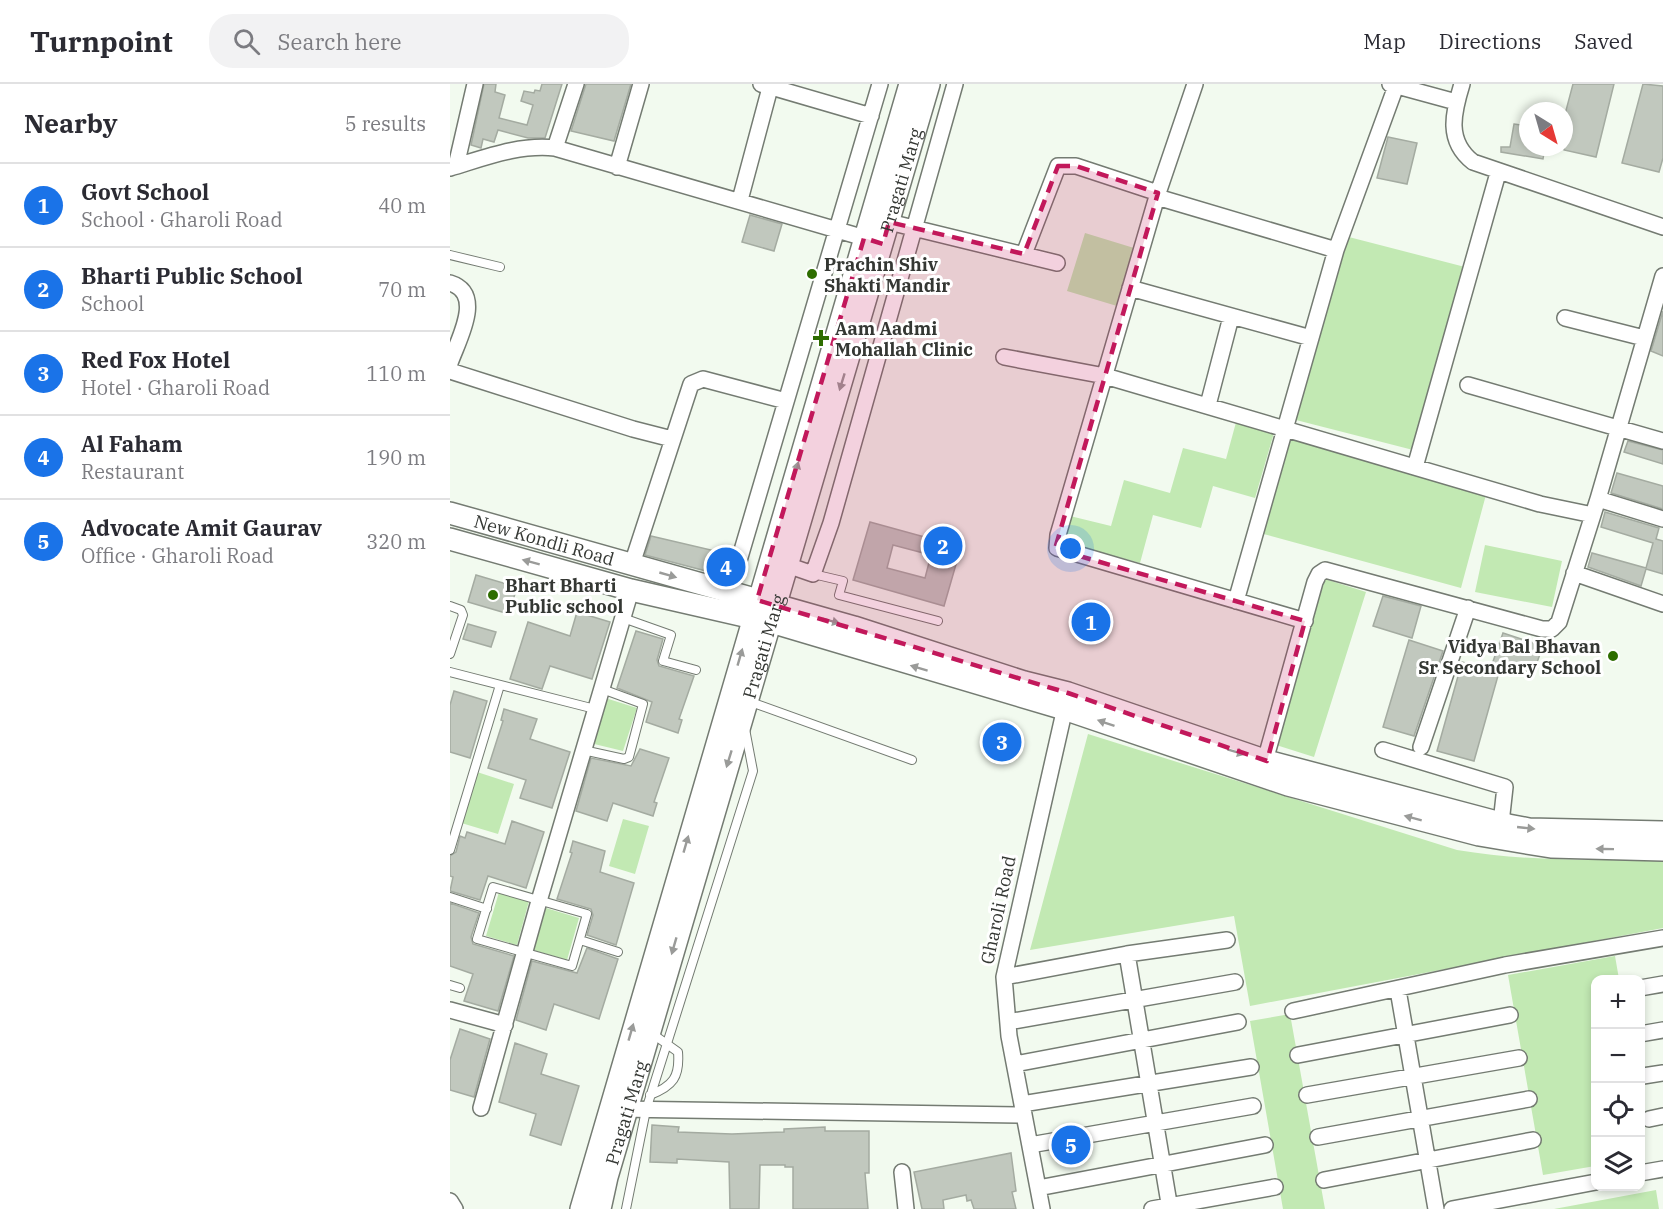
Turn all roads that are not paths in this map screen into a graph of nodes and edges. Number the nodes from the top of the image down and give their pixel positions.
1 (475, 84) edge
2 (576, 84) edge
3 (641, 84) edge
4 (880, 84) edge
5 (910, 84) edge
6 (929, 84) edge
7 (955, 84) edge
8 (1195, 84) edge
9 (1462, 84) edge
10 (768, 85) edge
11 (1393, 85) edge
12 (1456, 102) junction
13 (871, 116) junction
14 (555, 148) junction
15 (453, 167) edge
16 (617, 167) junction
17 (1498, 173) junction
18 (1157, 195) junction
19 (740, 200) junction
20 (889, 222) junction
21 (1663, 227) edge
22 (837, 230) junction
23 (915, 230) junction
24 (874, 241) junction
25 (1336, 250) junction
26 (1024, 254) junction
27 (450, 255) edge
28 (1057, 262) dead end
29 (500, 267) dead end
30 (1663, 276) edge
31 (450, 284) edge
32 (1130, 288) junction
33 (1231, 317) junction
34 (1565, 318) dead end
35 (1311, 338) junction
36 (1644, 338) junction
37 (1004, 357) dead end
38 (450, 363) edge
39 (450, 371) edge
40 (1104, 376) junction
41 (1468, 386) dead end
42 (786, 402) junction
43 (1208, 405) junction
44 (1285, 428) junction
45 (1617, 428) junction
46 (672, 439) junction
47 (1663, 441) edge
48 (1415, 467) junction
49 (1598, 499) junction
50 (450, 513) edge
51 (1593, 515) junction
52 (1663, 519) edge
53 (450, 539) edge
54 (632, 564) junction
55 (787, 565) junction
56 (1574, 573) junction
57 (813, 574) junction
58 (631, 590) junction
59 (1236, 601) junction
60 (726, 602) junction
61 (1663, 603) edge
62 (450, 606) edge
63 (1468, 608) junction
64 (764, 611) junction
65 (623, 618) junction
66 (938, 621) dead end
67 (1305, 621) junction
68 (450, 654) edge
69 (696, 670) dead end
70 (450, 672) edge
71 (500, 685) junction
72 (602, 689) junction
73 (1066, 701) junction
74 (744, 708) junction
75 (596, 709) junction
76 (1421, 747) dead end
77 (584, 750) junction
78 (1383, 750) dead end
79 (912, 760) dead end
80 (1263, 769) junction
81 (1501, 823) junction
82 (1663, 832) edge
83 (450, 850) edge
84 (1663, 850) edge
85 (450, 897) edge
86 (539, 901) junction
87 (487, 909) junction
88 (1663, 938) edge
89 (580, 940) junction
90 (1227, 940) dead end
91 (618, 952) dead end
92 (525, 953) junction
93 (1127, 954) junction
94 (1004, 977) junction
95 (1234, 982) dead end
96 (1663, 984) edge
97 (450, 985) edge
98 (1645, 987) edge
99 (460, 988) dead end
100 (1398, 990) junction
101 (1134, 1000) junction
102 (450, 1010) edge
103 (1293, 1011) dead end
104 (1510, 1015) dead end
105 (1008, 1022) junction
106 (1238, 1022) dead end
107 (504, 1025) junction
108 (1663, 1029) edge
109 (649, 1031) junction
110 (1645, 1033) edge
111 (1405, 1035) junction
112 (1140, 1040) junction
113 (667, 1043) junction
114 (1299, 1055) dead end
115 (1519, 1058) dead end
116 (1015, 1064) junction
117 (1251, 1067) dead end
118 (1663, 1072) edge
119 (1412, 1076) junction
120 (1645, 1076) edge
121 (1148, 1083) junction
122 (1307, 1095) dead end
123 (1529, 1099) dead end
124 (633, 1106) junction
125 (1253, 1106) dead end
126 (481, 1108) dead end
127 (1023, 1109) junction
128 (1420, 1119) junction
129 (1156, 1125) junction
130 (1318, 1137) dead end
131 (1533, 1140) dead end
132 (1030, 1145) junction
133 (1265, 1145) dead end
134 (1427, 1161) junction
135 (1162, 1165) junction
136 (1663, 1169) edge
137 (902, 1172) dead end
138 (1645, 1172) edge
139 (1324, 1180) dead end
140 (1591, 1183) edge
141 (1275, 1187) dead end
142 (1038, 1188) junction
143 (450, 1201) edge
144 (1170, 1207) edge
145 (455, 1209) edge
146 (581, 1209) edge
147 (600, 1209) edge
148 (626, 1209) edge
149 (906, 1209) edge
150 (1042, 1209) edge
151 (1152, 1209) edge
152 (1436, 1209) edge
153 (1452, 1209) edge

1 - 15 street
2 - 14 street
3 - 16 street
4 - 13 street
5 - 24 main road, Pragati Marg
6 - 20 main road, Pragati Marg
7 - 23 street
8 - 18 street
9 - 12 street
10 - 13 street
10 - 19 street
11 - 12 street
11 - 25 street
12 - 17 street
13 - 22 street
14 - 15 street
14 - 16 street
16 - 19 street
17 - 21 street
17 - 48 street
18 - 25 street
18 - 26 street
18 - 32 street
19 - 22 street
20 - 23 street
20 - 24 main road, Pragati Marg
22 - 24 street
22 - 42 street
23 - 26 street
23 - 57 street
24 -> 55 main road, Pragati Marg
64 -> 24 main road, Pragati Marg
25 - 35 street
26 - 28 street
27 - 29 lane
30 - 36 street
31 - 38 street
32 - 33 street
32 - 40 street
33 - 35 street
33 - 43 street
34 - 36 street
35 - 44 street
36 - 45 street
37 - 40 street
39 - 46 street
40 - 43 street
40 - 59 street
41 - 45 street
42 - 46 street
42 - 60 street
43 - 44 street
44 - 48 street
44 - 59 street
45 - 47 street
45 - 49 street
46 - 54 street
48 - 51 street
49 - 51 street
49 - 52 street
50 - 54 main road, New Kondli Road
51 - 56 street
58 -> 53 main road, New Kondli Road
54 -> 60 main road, New Kondli Road
55 - 57 street
55 - 64 main road, Pragati Marg
56 - 61 street
56 - 63 street
57 - 66 lane
58 - 60 main road, New Kondli Road
58 - 65 street
59 - 67 street
60 - 64 main road, New Kondli Road
62 - 68 lane
63 - 67 street
63 - 76 street
64 - 73 main road, New Kondli Road
64 - 74 main road, Pragati Marg
124 -> 64 main road, Pragati Marg
65 - 69 lane
65 - 72 street
67 - 80 street
70 - 71 lane
71 - 75 lane
71 - 83 lane
72 - 75 street
72 - 77 lane
73 - 80 main road, New Kondli Road
73 - 94 street, Gharoli Road
74 - 79 lane
74 -> 109 main road, Pragati Marg
74 - 113 lane
75 - 77 street
77 - 86 street
78 - 81 street
80 - 81 main road
84 -> 80 main road
81 -> 82 main road
85 - 87 lane
86 - 87 lane
86 - 89 lane
86 - 92 street
87 - 92 lane
88 - 100 street
89 - 91 lane
89 - 92 lane
90 - 93 street
92 - 107 street
93 - 94 street
93 - 101 street
94 - 105 street, Gharoli Road
95 - 101 street
96 - 98 street
97 - 99 lane
100 - 103 street
100 - 111 street
101 - 105 street
101 - 112 street
102 - 107 street
104 - 111 street
105 - 116 street, Gharoli Road
106 - 112 street
107 - 126 street
108 - 110 street
109 - 113 lane
109 - 124 main road, Pragati Marg
111 - 114 street
111 - 119 street
112 - 116 street
112 - 121 street
113 - 124 lane
113 - 124 lane
115 - 119 street
116 - 127 street, Gharoli Road
117 - 121 street
118 - 120 street
119 - 122 street
119 - 128 street
121 - 127 street
121 - 129 street
123 - 128 street
124 - 127 street
124 - 146 main road, Pragati Marg
124 - 147 main road, Pragati Marg
124 - 148 lane
125 - 129 street
127 - 132 street, Gharoli Road
128 - 130 street
128 - 134 street
129 - 132 street
129 - 135 street
131 - 134 street
132 - 142 street, Gharoli Road
133 - 135 street
134 - 139 street
134 - 152 street
135 - 142 street
135 - 144 street
136 - 138 street
137 - 149 street
140 - 153 street
141 - 144 street
142 - 150 street, Gharoli Road
143 - 145 street
144 - 151 street

